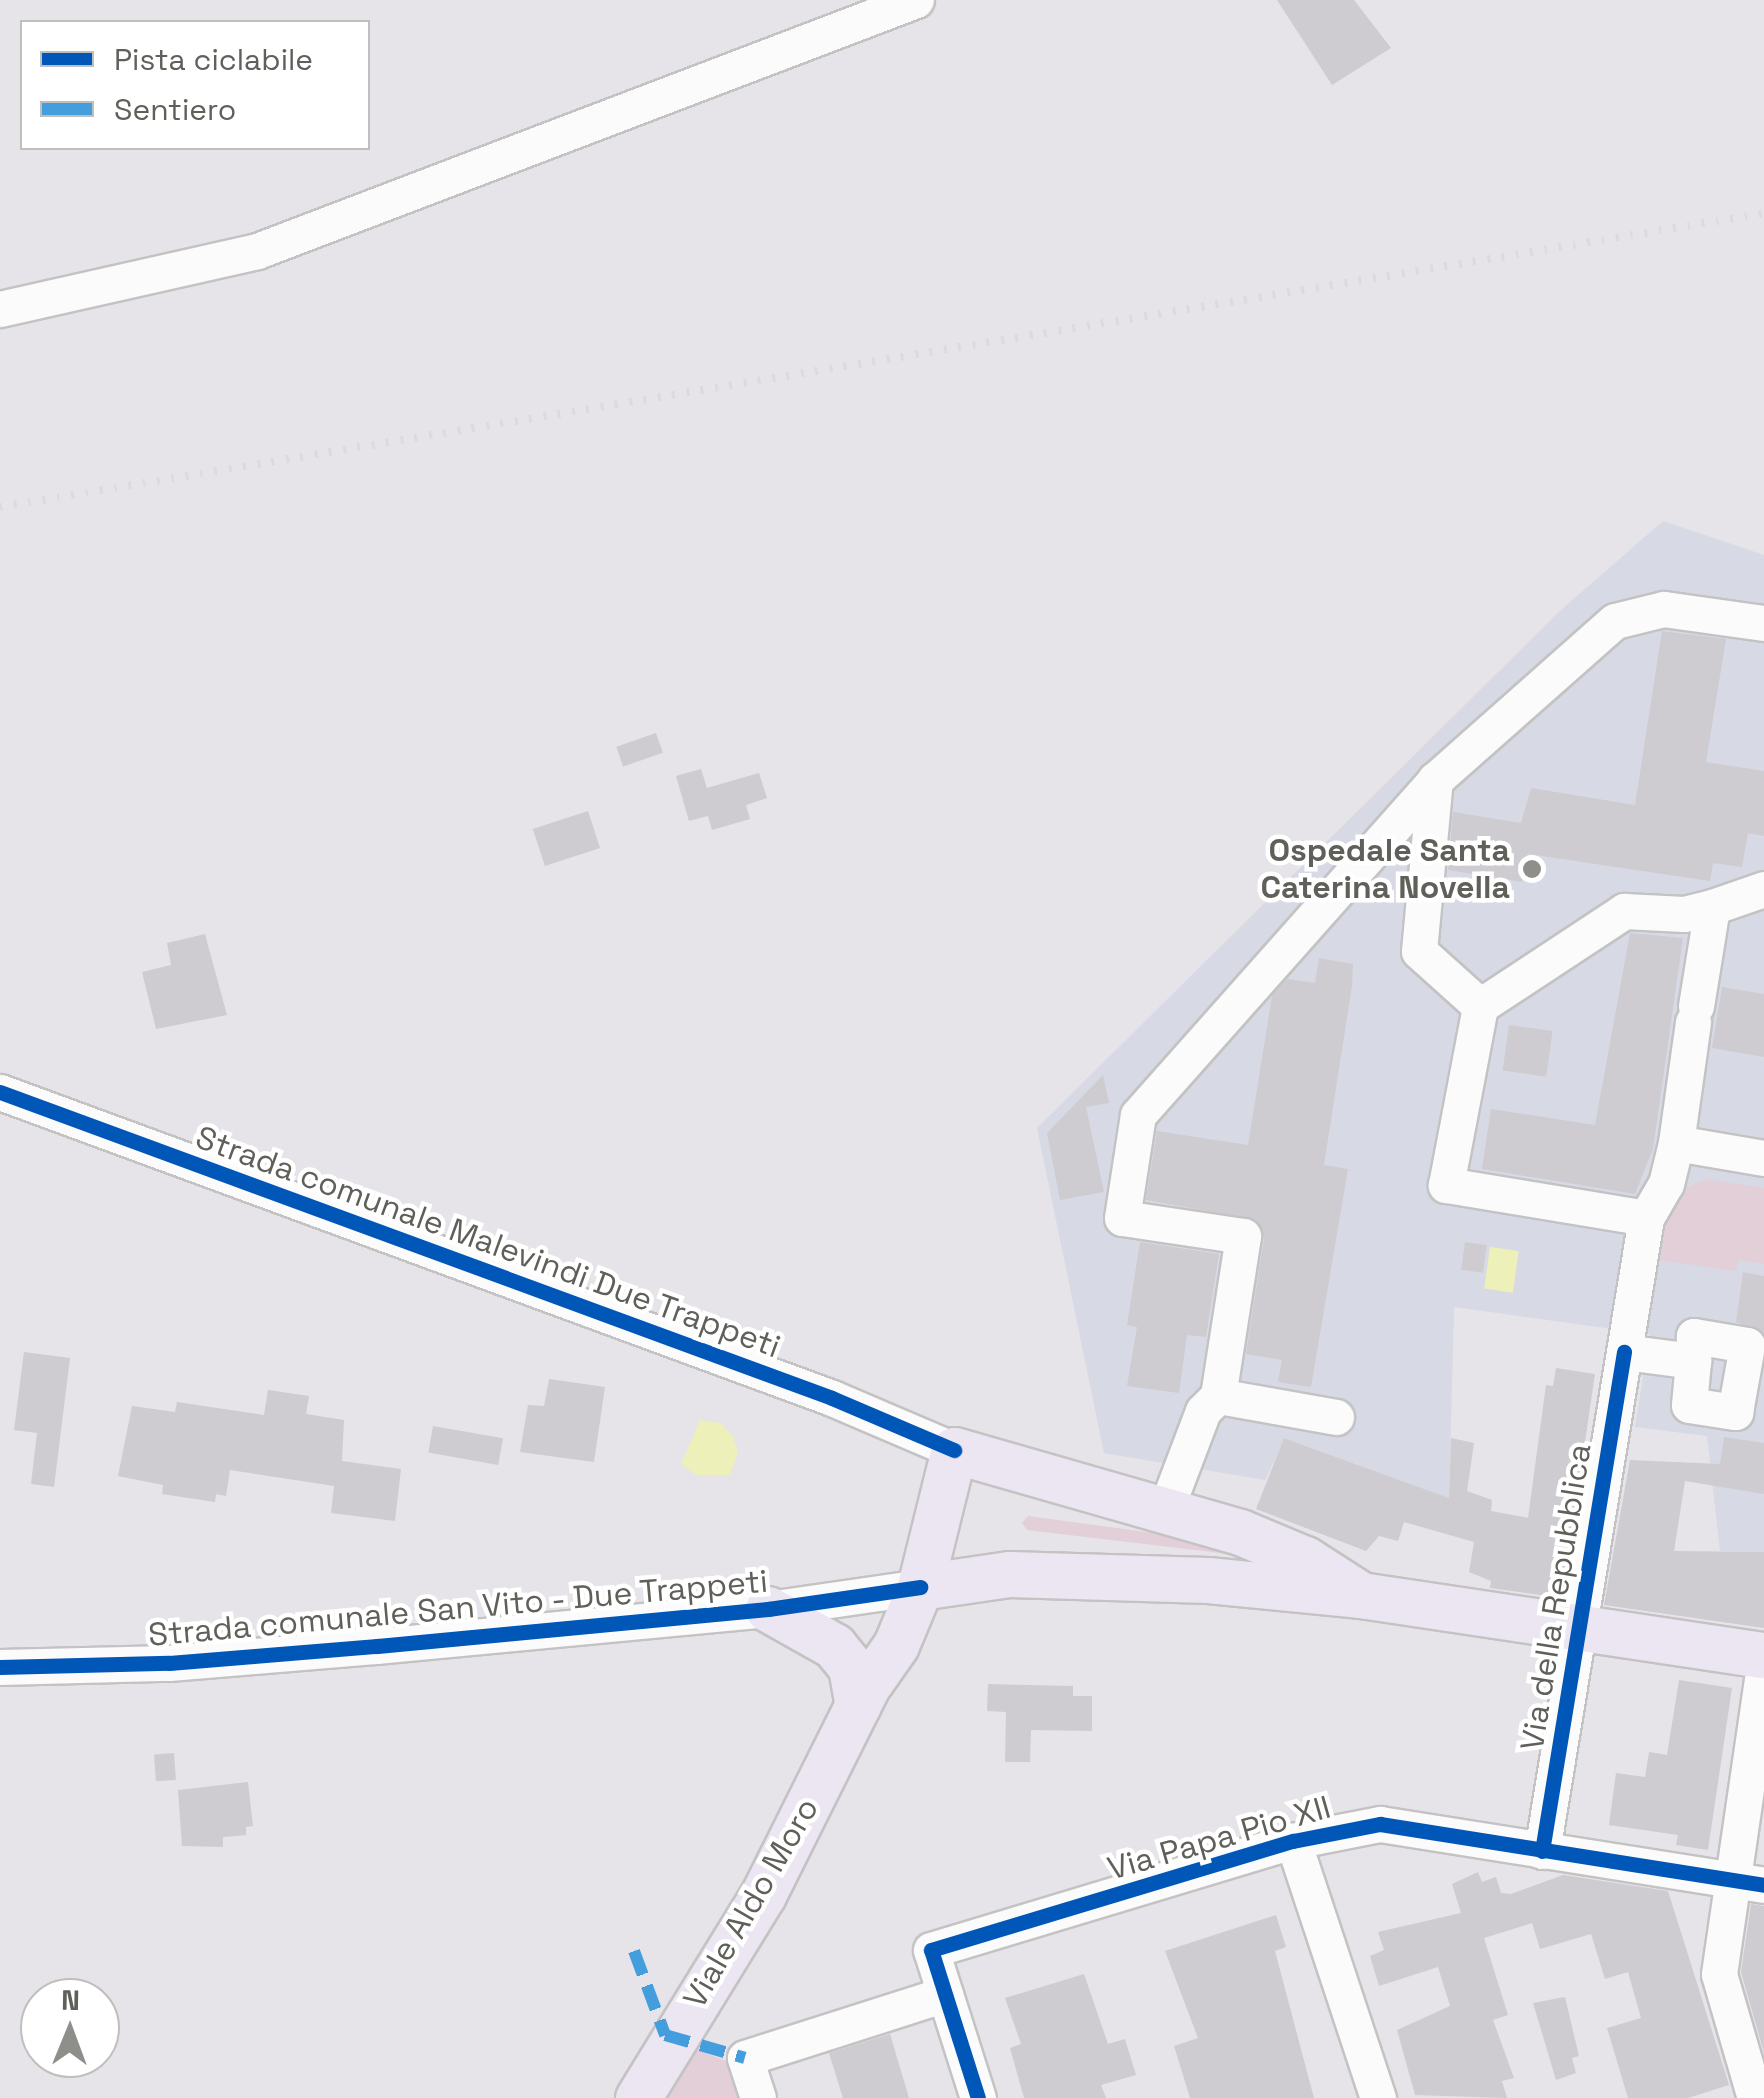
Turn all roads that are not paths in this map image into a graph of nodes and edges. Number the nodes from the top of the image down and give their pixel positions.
1 (916, 0) edge
2 (0, 309) edge
3 (1764, 624) edge
4 (1435, 780) junction
5 (1764, 889) edge
6 (1712, 906) junction
7 (1480, 1006) junction
8 (0, 1092) edge
9 (1676, 1143) junction
10 (1764, 1158) edge
11 (1646, 1218) junction
12 (1624, 1352) junction
13 (1693, 1361) dead end
14 (1218, 1396) junction
15 (1336, 1417) dead end
16 (954, 1450) junction
17 (1166, 1511) junction
18 (907, 1588) junction
19 (1361, 1595) junction
20 (768, 1609) junction
21 (1580, 1626) junction
22 (1764, 1654) edge
23 (0, 1666) edge
24 (1764, 1666) edge
25 (862, 1696) junction
26 (1293, 1841) junction
27 (1542, 1851) junction
28 (1748, 1883) edge
29 (945, 1994) junction
30 (638, 2098) edge
31 (758, 2098) edge
32 (978, 2098) edge
33 (1378, 2098) edge
34 (1755, 2098) edge

1 - 2 street
3 - 4 street
4 - 7 street
4 - 14 street
5 - 6 street
6 - 7 street
6 - 9 street, Via della Repubblica
7 - 11 street
8 - 16 street, Strada comunale Malevindi Due Trappeti
9 - 10 street
9 - 11 street, Via della Repubblica
11 - 12 street, Via della Repubblica
12 - 13 street
12 - 21 street, Via della Repubblica
14 - 15 street
14 - 17 street
16 - 17 main road
16 - 18 main road, Viale Aldo Moro
17 - 19 main road
18 - 19 main road
18 - 20 street, Strada comunale San Vito - Due Trappeti
18 - 25 main road, Viale Aldo Moro
19 - 21 main road
20 - 23 street, Strada comunale San Vito - Due Trappeti
20 - 25 main road
21 - 22 main road
21 - 27 street, Via della Repubblica
24 - 28 street
25 - 30 main road, Viale Aldo Moro
26 - 27 street, Via Papa Pio XII
26 - 29 street, Via Papa Pio XII
26 - 33 street
27 - 28 street, Via Papa Pio XII
28 - 34 street
29 - 31 street
29 - 32 street

